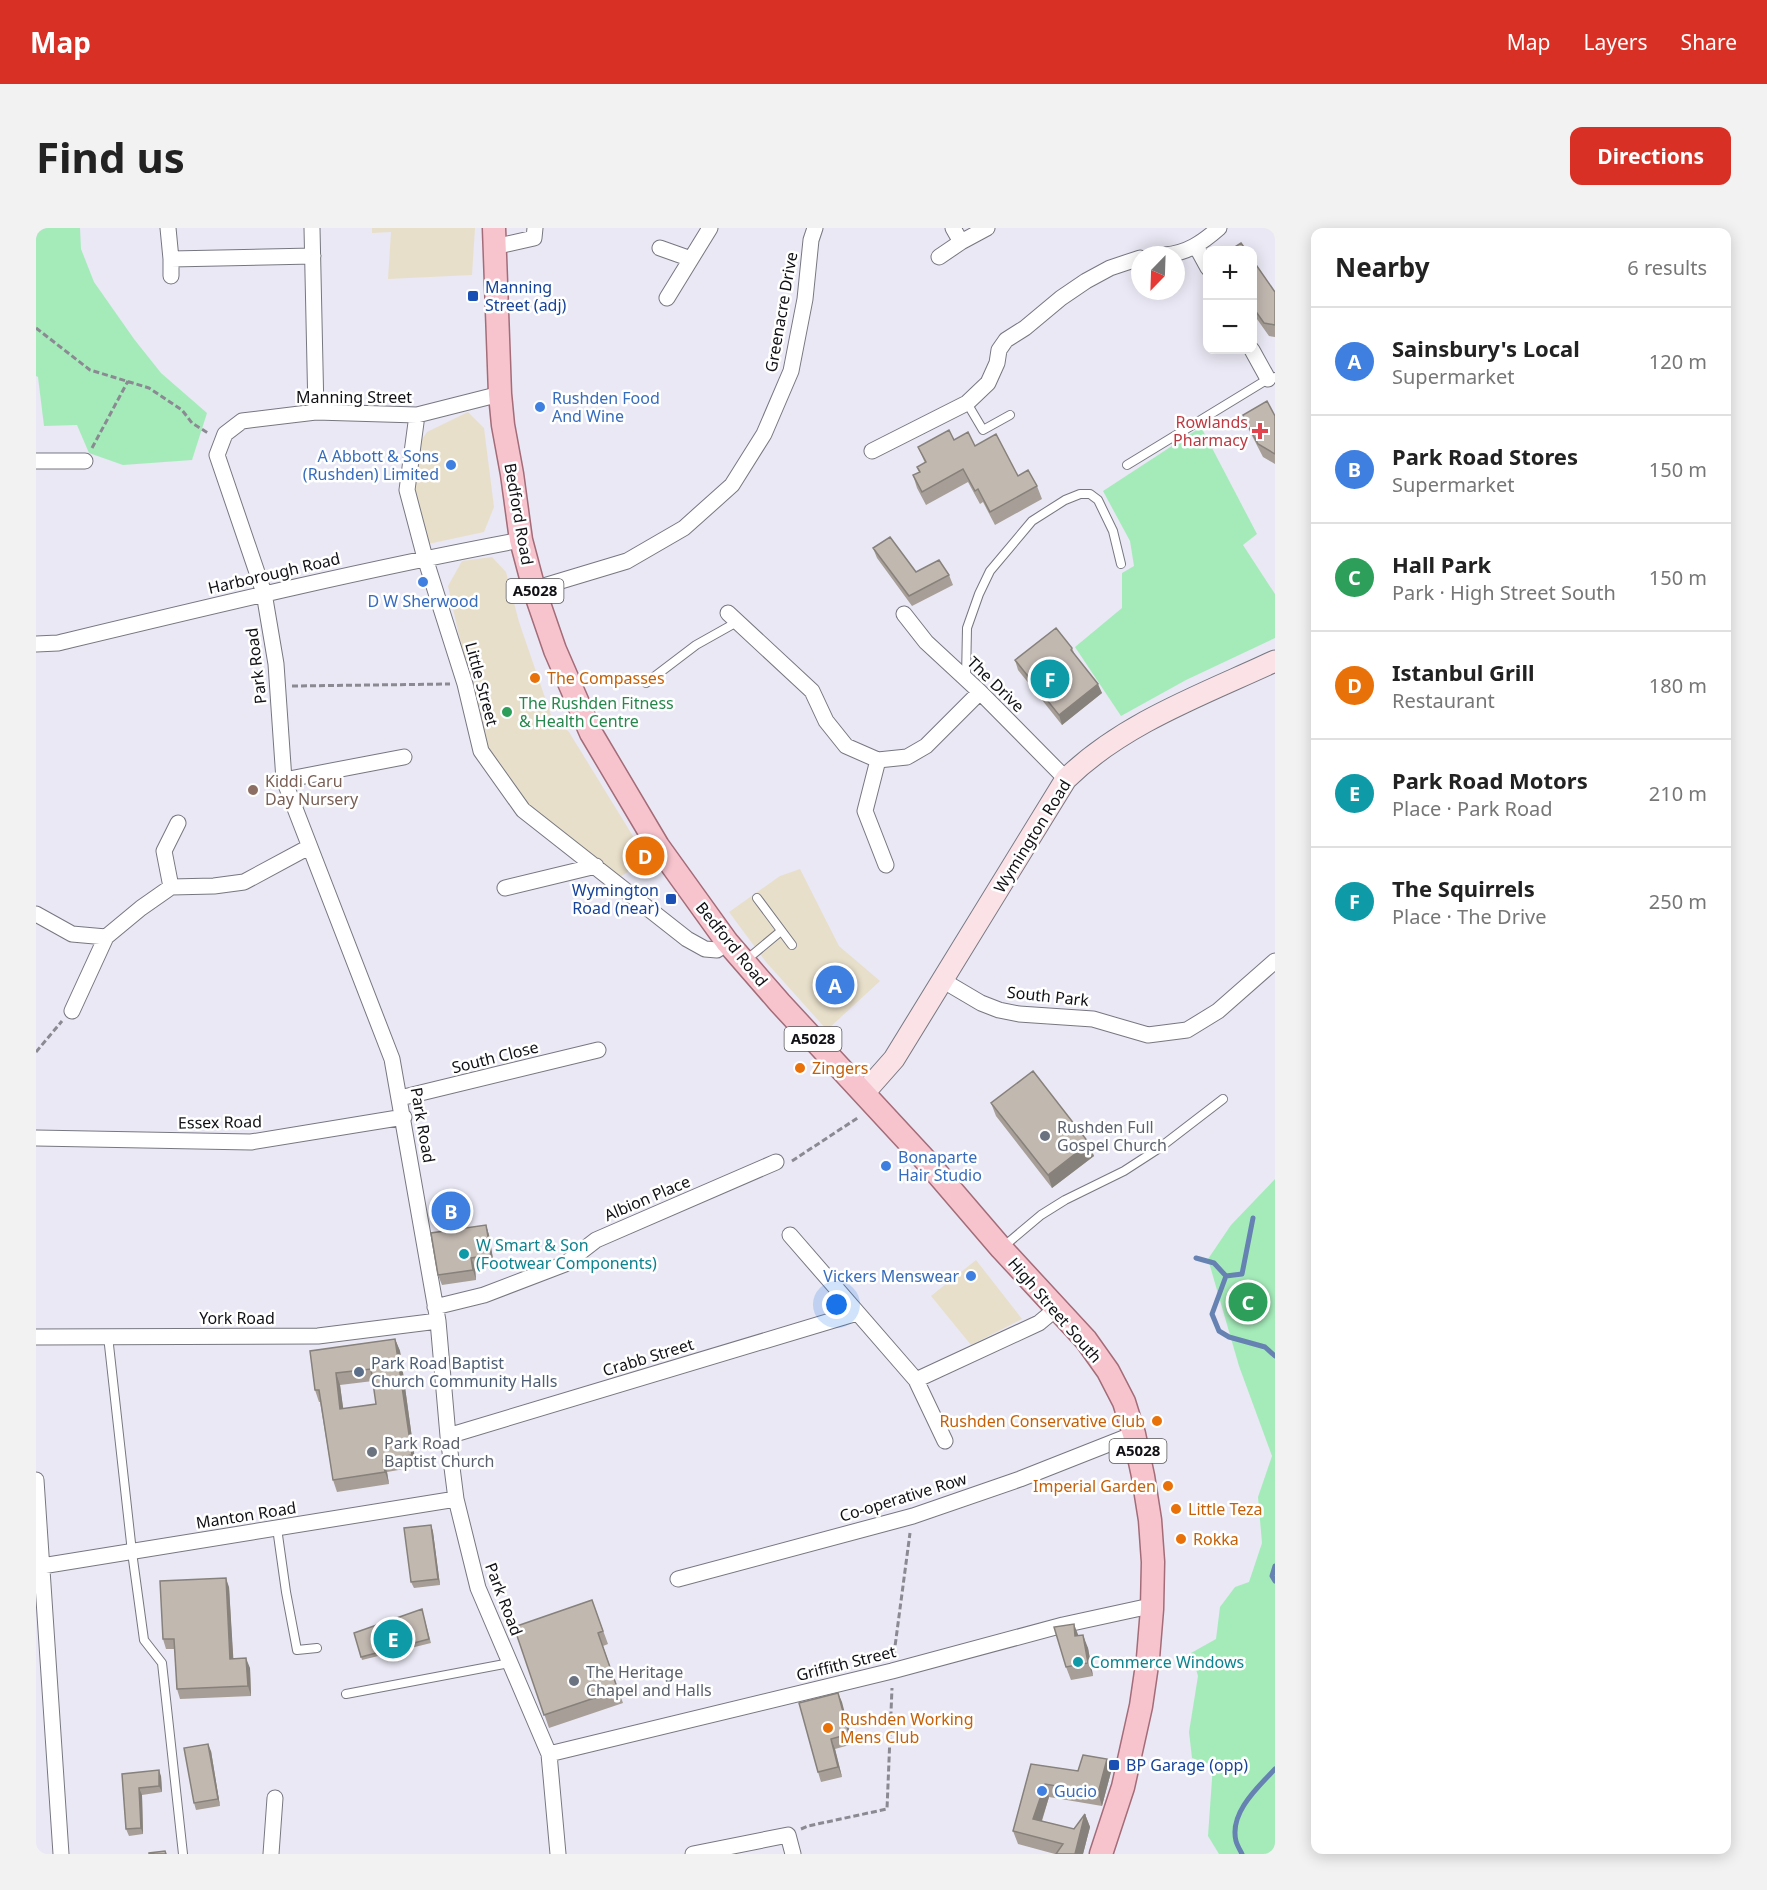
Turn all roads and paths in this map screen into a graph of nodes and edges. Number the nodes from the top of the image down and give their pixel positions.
1 (168, 228) edge
2 (312, 228) edge
3 (535, 228) edge
4 (710, 228) edge
5 (815, 228) edge
6 (953, 228) edge
7 (987, 228) edge
8 (1219, 228) edge
9 (494, 237) edge
10 (961, 242) junction
11 (1196, 246) junction
12 (660, 248) dead end
13 (1185, 251) edge
14 (312, 256) junction
15 (939, 257) dead end
16 (171, 259) junction
17 (691, 259) junction
18 (1203, 259) edge
19 (1131, 261) edge
20 (171, 276) dead end
21 (667, 298) dead end
22 (36, 328) edge
23 (1255, 354) edge
24 (1272, 378) edge
25 (128, 381) junction
26 (500, 394) junction
27 (967, 402) junction
28 (316, 412) junction
29 (417, 415) junction
30 (1010, 415) dead end
31 (222, 441) junction
32 (872, 451) dead end
33 (36, 460) edge
34 (85, 461) joint
35 (1127, 465) dead end
36 (521, 540) junction
37 (425, 558) junction
38 (1121, 564) dead end
39 (534, 589) junction
40 (264, 593) junction
41 (904, 614) dead end
42 (733, 618) joint
43 (36, 644) edge
44 (1275, 661) edge
45 (966, 679) junction
46 (646, 683) dead end
47 (465, 684) junction
48 (278, 686) junction
49 (980, 692) junction
50 (404, 757) dead end
51 (878, 760) junction
52 (1066, 779) junction
53 (284, 780) junction
54 (178, 824) dead end
55 (309, 847) junction
56 (886, 865) dead end
57 (596, 866) junction
58 (171, 887) junction
59 (505, 888) dead end
60 (757, 898) dead end
61 (36, 914) edge
62 (781, 931) junction
63 (105, 937) junction
64 (727, 942) junction
65 (792, 945) dead end
66 (1275, 961) edge
67 (744, 962) junction
68 (942, 980) junction
69 (72, 1011) joint
70 (598, 1050) dead end
71 (36, 1052) edge
72 (400, 1098) junction
73 (1223, 1098) dead end
74 (870, 1099) junction
75 (404, 1117) junction
76 (36, 1138) edge
77 (776, 1162) joint
78 (789, 1235) dead end
79 (1001, 1248) junction
80 (1057, 1308) junction
81 (436, 1314) junction
82 (858, 1314) junction
83 (36, 1336) edge
84 (108, 1336) junction
85 (916, 1380) junction
86 (1134, 1434) junction
87 (448, 1436) junction
88 (945, 1441) dead end
89 (36, 1480) edge
90 (456, 1499) junction
91 (913, 1516) junction
92 (277, 1528) junction
93 (132, 1552) junction
94 (42, 1566) junction
95 (678, 1579) dead end
96 (1152, 1609) junction
97 (317, 1648) dead end
98 (510, 1663) junction
99 (892, 1671) junction
100 (346, 1694) dead end
101 (549, 1754) junction
102 (274, 1798) dead end
103 (788, 1835) junction
104 (1102, 1853) edge
105 (62, 1854) edge
106 (183, 1854) edge
107 (271, 1854) edge
108 (558, 1854) edge
109 (693, 1854) edge
110 (793, 1854) edge

1 - 16 street
2 - 14 street
3 - 9 street
4 - 17 street
5 - 39 street, Greenacre Drive
6 - 10 street
7 - 10 street
8 - 11 street
9 - 26 main road, Bedford Road / A5028
10 - 15 street
11 - 13 street
11 - 18 street
12 - 17 street
14 - 16 street
14 - 28 street
16 - 20 street
17 - 21 street
19 - 27 street
22 - 25 path
23 - 24 street
24 - 35 lane
25 - 31 path
25 - 34 path
26 - 29 street, Manning Street
26 - 36 main road, Bedford Road / A5028
27 - 30 lane
27 - 32 street
28 - 29 street, Manning Street
28 - 31 street, Manning Street
29 - 37 street, Little Street
31 - 40 street, Park Road
33 - 34 street
36 - 37 street, Harborough Road
36 - 39 main road, Bedford Road / A5028
37 - 40 street, Harborough Road
37 - 47 street, Little Street
38 - 45 lane
39 - 64 main road, Bedford Road / A5028
40 - 43 street, Harborough Road
40 - 48 street, Park Road
41 - 45 street, The Drive
42 - 46 lane
42 - 51 street
44 - 52 street, Wymington Road
45 - 49 street, The Drive
47 - 48 path
47 - 57 street, Little Street
48 - 53 street, Park Road
49 - 51 street
49 - 52 street, The Drive
50 - 53 street
51 - 56 street
52 - 68 street, Wymington Road
53 - 55 street, Park Road
54 - 58 street
55 - 58 street
55 - 72 street, Park Road
57 - 59 street
57 - 64 street, Little Street
58 - 63 street
60 - 62 lane
61 - 63 street
62 - 65 lane
62 - 67 lane
63 - 69 street
64 - 67 main road, Bedford Road / A5028
66 - 68 street, South Park
67 - 74 main road, Bedford Road / A5028
68 - 74 street, Wymington Road
69 - 71 path
70 - 72 street, South Close
72 - 75 street, Park Road
73 - 79 lane
74 - 77 path
74 - 79 main road, High Street South / A5028
75 - 76 street, Essex Road
75 - 81 street, Park Road
77 - 81 street, Albion Place
78 - 82 street
79 - 80 main road, High Street South / A5028
80 - 85 street
80 - 86 main road, High Street South / A5028
81 - 84 street, York Road
81 - 87 street, Park Road
82 - 85 street
82 - 87 street, Crabb Street
83 - 84 street, York Road
84 - 93 lane
85 - 88 street
86 - 91 street, Co-operative Row
86 - 96 main road, High Street South / A5028
87 - 90 street, Park Road
89 - 94 street
90 - 92 street, Manton Road
90 - 98 street, Park Road
91 - 95 street, Co-operative Row
91 - 99 path
92 - 93 street, Manton Road
92 - 97 lane
93 - 94 street, Manton Road
93 - 106 lane
94 - 105 street
96 - 99 street, Griffith Street
96 - 104 main road, High Street South / A5028
98 - 100 lane
98 - 101 street, Park Road
99 - 101 street, Griffith Street
99 - 103 path
101 - 108 street, Park Road
102 - 107 street
103 - 109 street
103 - 110 street

